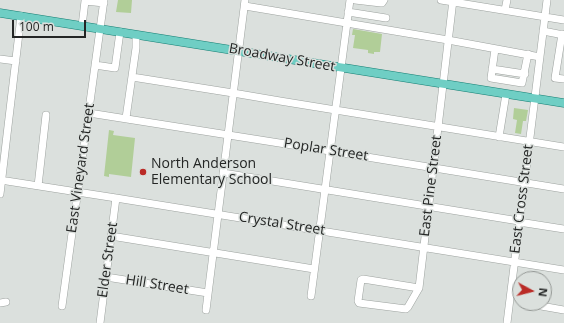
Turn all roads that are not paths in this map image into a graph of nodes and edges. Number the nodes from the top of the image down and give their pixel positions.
1 (350, 0) edge
2 (355, 0) edge
3 (384, 0) edge
4 (441, 0) edge
5 (507, 0) edge
6 (547, 0) edge
7 (93, 1) edge
8 (453, 1) edge
9 (104, 2) edge
10 (245, 3) edge
11 (505, 10) junction
12 (348, 12) junction
13 (0, 13) edge
14 (21, 16) junction
15 (545, 16) junction
16 (386, 18) dead end
17 (564, 20) edge
18 (346, 24) junction
19 (82, 26) junction
20 (100, 29) junction
21 (543, 31) junction
22 (120, 32) junction
23 (563, 34) edge
24 (136, 35) junction
25 (448, 40) junction
26 (495, 49) junction
27 (239, 51) junction
28 (528, 54) junction
29 (540, 57) junction
30 (0, 59) edge
31 (16, 61) junction
32 (95, 65) junction
33 (526, 65) junction
34 (538, 67) junction
35 (341, 68) junction
36 (492, 69) junction
37 (525, 74) junction
38 (132, 78) junction
39 (491, 78) junction
40 (564, 80) edge
41 (444, 84) junction
42 (489, 91) junction
43 (233, 93) junction
44 (506, 94) junction
45 (534, 98) junction
46 (564, 104) edge
47 (335, 110) junction
48 (89, 113) junction
49 (46, 115) dead end
50 (126, 118) junction
51 (438, 127) junction
52 (228, 134) junction
53 (499, 137) junction
54 (529, 141) junction
55 (564, 147) edge
56 (330, 151) junction
57 (434, 167) junction
58 (223, 173) junction
59 (1, 181) edge
60 (524, 183) junction
61 (38, 186) junction
62 (564, 189) edge
63 (325, 190) junction
64 (78, 192) junction
65 (0, 194) edge
66 (116, 198) junction
67 (429, 207) junction
68 (218, 214) junction
69 (519, 222) junction
70 (564, 229) edge
71 (320, 230) junction
72 (111, 236) junction
73 (424, 247) junction
74 (213, 253) junction
75 (514, 261) junction
76 (314, 270) junction
77 (564, 270) edge
78 (106, 277) junction
79 (419, 288) junction
80 (208, 293) junction
81 (311, 296) dead end
82 (509, 301) junction
83 (512, 301) edge
84 (62, 306) dead end
85 (552, 308) edge
86 (206, 310) dead end
87 (564, 310) edge
88 (100, 323) edge
89 (507, 323) edge

1 - 12 street
2 - 3 street
4 - 8 street
5 - 11 street
6 - 15 street, East Cross Street
7 - 9 street
7 - 19 street
8 - 11 street
8 - 25 street, East Pine Street
9 - 20 street, East Vineyard Street
10 - 18 street
10 - 27 street
11 - 15 street
12 - 16 street
12 - 18 street
13 - 14 main road, Broadway Street
14 - 19 main road, Broadway Street
14 - 31 street
15 - 17 street
15 - 21 street, East Cross Street
18 - 25 street
18 - 35 street
19 - 20 main road, Broadway Street
20 - 22 main road, Broadway Street
20 - 32 street, East Vineyard Street
21 - 23 street
21 - 29 street, East Cross Street
22 - 24 main road, Broadway Street
22 - 32 street
23 - 40 street
24 - 27 main road, Broadway Street
24 - 38 street
25 - 26 street
25 - 41 street, East Pine Street
26 - 28 street
26 - 36 street
27 - 35 main road, Broadway Street
27 - 43 street
28 - 29 street
28 - 33 street
29 - 34 street, East Cross Street
30 - 31 street
31 - 59 street
32 - 48 street, East Vineyard Street
33 - 34 street
33 - 37 street
34 - 45 street, East Cross Street
35 - 41 main road, Broadway Street
35 - 47 street
36 - 37 street
36 - 39 street
37 - 39 street
38 - 43 street
38 - 50 street
39 - 42 street
41 - 42 main road, Broadway Street
41 - 51 street, East Pine Street
42 - 44 main road, Broadway Street
43 - 47 street
43 - 52 street
44 - 45 main road, Broadway Street
44 - 53 street
45 - 46 main road, Broadway Street
45 - 54 street, East Cross Street
47 - 51 street
47 - 56 street
48 - 50 street, Poplar Street
48 - 64 street, East Vineyard Street
49 - 61 street
50 - 52 street, Poplar Street
51 - 53 street
51 - 57 street, East Pine Street
52 - 56 street, Poplar Street
52 - 58 street
53 - 54 street
54 - 55 street
54 - 60 street, East Cross Street
56 - 57 street, Poplar Street
56 - 63 street
57 - 60 street, Poplar Street
57 - 67 street, East Pine Street
58 - 63 street
58 - 68 street
59 - 61 street, Crystal Street
59 - 65 street
60 - 62 street, Poplar Street
60 - 69 street, East Cross Street
61 - 64 street, Crystal Street
63 - 67 street
63 - 71 street
64 - 66 street, Crystal Street
64 - 84 street, East Vineyard Street
66 - 68 street, Crystal Street
66 - 72 street, Elder Street
67 - 69 street
67 - 73 street, East Pine Street
68 - 71 street, Crystal Street
68 - 74 street
69 - 70 street
69 - 75 street, East Cross Street
71 - 73 street, Crystal Street
71 - 76 street
72 - 74 street
72 - 78 street, Elder Street
73 - 75 street, Crystal Street
73 - 79 street, East Pine Street
74 - 76 street
74 - 80 street
75 - 77 street, Crystal Street
75 - 82 street, East Cross Street
76 - 81 street
78 - 80 street, Hill Street
78 - 88 street, Elder Street
79 - 79 street
80 - 86 street
82 - 83 street
82 - 89 street, East Cross Street
85 - 87 street

